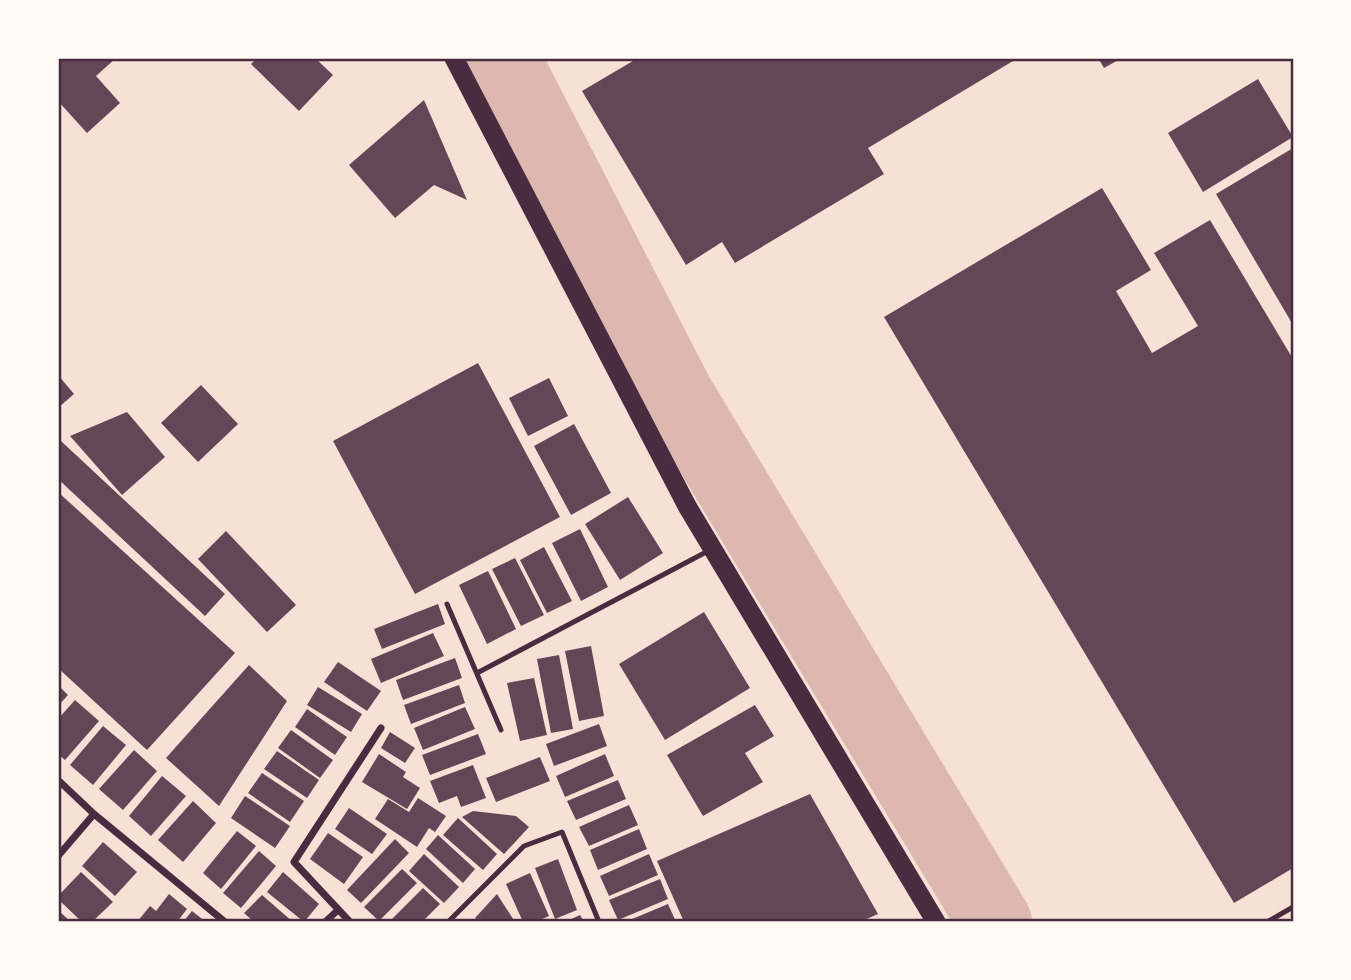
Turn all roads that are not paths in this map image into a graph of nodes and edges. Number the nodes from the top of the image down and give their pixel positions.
1 (454, 58) edge
2 (713, 548) junction
3 (447, 604) dead end
4 (477, 673) junction
5 (381, 728) dead end
6 (501, 730) dead end
7 (58, 780) edge
8 (94, 814) junction
9 (58, 856) edge
10 (1293, 907) edge
11 (337, 911) junction
12 (225, 922) edge
13 (325, 922) edge
14 (350, 922) edge
15 (448, 922) edge
16 (598, 922) edge
17 (936, 922) edge
18 (1267, 922) edge

1 - 2 highway
2 - 4 lane
2 - 17 highway
3 - 4 lane
4 - 6 lane
5 - 11 street
7 - 8 street
8 - 9 street
8 - 12 street
10 - 18 lane
11 - 13 street
11 - 14 street
15 - 16 lane

